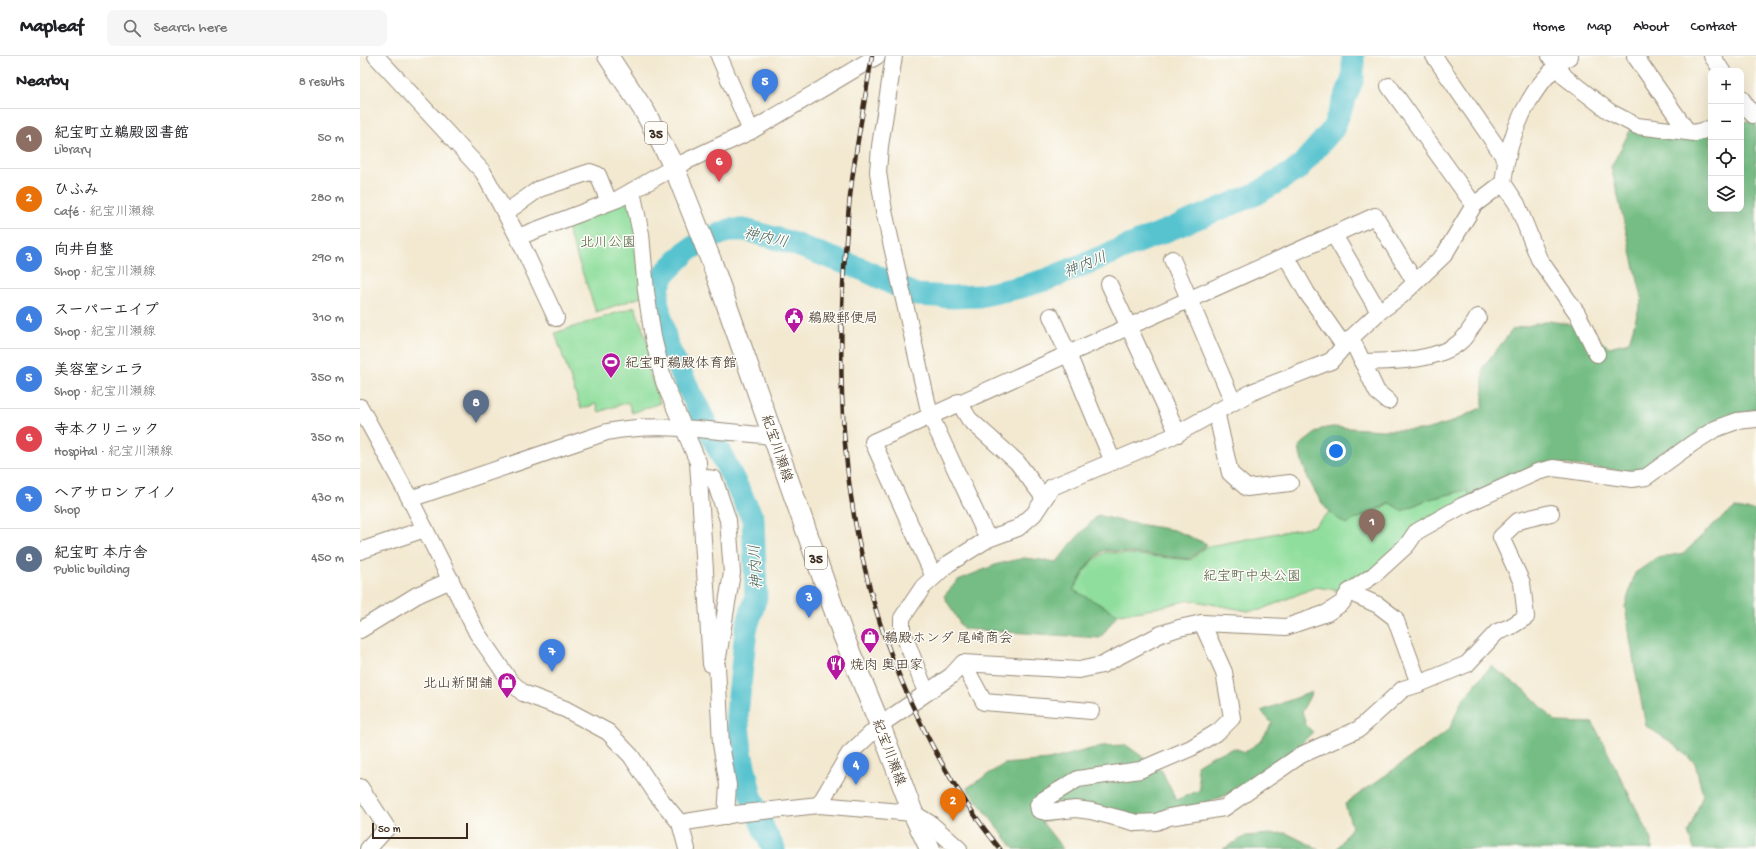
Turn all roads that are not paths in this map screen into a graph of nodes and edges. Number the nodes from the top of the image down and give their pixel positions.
1 (376, 56) edge
2 (608, 56) edge
3 (877, 56) edge
4 (894, 56) edge
5 (1434, 56) edge
6 (1570, 56) edge
7 (1634, 56) edge
8 (1712, 56) edge
9 (721, 57) edge
10 (1553, 61) edge
11 (1720, 68) edge
12 (1389, 86) dead end
13 (1744, 104) edge
14 (1750, 116) edge
15 (1708, 129) edge
16 (751, 131) junction
17 (1688, 132) junction
18 (1506, 160) junction
19 (674, 167) junction
20 (1503, 184) junction
21 (632, 191) junction
22 (609, 202) junction
23 (1474, 205) junction
24 (505, 213) junction
25 (1334, 235) junction
26 (518, 236) junction
27 (1286, 256) junction
28 (1172, 259) dead end
29 (1415, 282) junction
30 (1109, 284) dead end
31 (1189, 300) junction
32 (1378, 312) junction
33 (1051, 316) dead end
34 (1478, 317) dead end
35 (556, 318) dead end
36 (1129, 327) junction
37 (1348, 342) junction
38 (1068, 354) junction
39 (1597, 354) dead end
40 (1362, 362) junction
41 (1388, 401) dead end
42 (959, 402) junction
43 (1233, 402) junction
44 (360, 407) edge
45 (1216, 412) junction
46 (930, 415) junction
47 (1756, 419) edge
48 (684, 428) junction
49 (1178, 434) junction
50 (773, 436) junction
51 (1114, 462) junction
52 (699, 477) junction
53 (1290, 483) dead end
54 (410, 498) junction
55 (1044, 498) junction
56 (1551, 513) dead end
57 (425, 529) junction
58 (988, 539) junction
59 (360, 551) edge
60 (934, 577) junction
61 (451, 580) junction
62 (1349, 592) junction
63 (1202, 624) junction
64 (360, 630) edge
65 (962, 663) junction
66 (717, 666) junction
67 (1419, 684) junction
68 (926, 692) junction
69 (1091, 711) dead end
70 (880, 725) junction
71 (360, 787) edge
72 (819, 806) junction
73 (913, 813) junction
74 (731, 815) junction
75 (680, 823) junction
76 (368, 849) edge
77 (687, 849) edge
78 (930, 849) edge
79 (959, 849) edge

1 - 24 street
2 - 19 main road, 紀宝川瀬線 / 35
3 - 16 street
4 - 46 street
5 - 18 street
6 - 10 street
7 - 17 street
8 - 11 street
9 - 16 street
10 - 17 street
10 - 18 street
12 - 23 street
13 - 14 street
15 - 17 street
16 - 19 street
18 - 20 street
19 - 21 street
19 - 50 main road, 紀宝川瀬線 / 35
20 - 23 street
20 - 39 street
21 - 22 street
21 - 48 street
22 - 24 street
22 - 26 street
23 - 29 street
24 - 26 street
25 - 27 street
25 - 29 street
25 - 32 street
26 - 35 street
27 - 31 street
27 - 37 street
28 - 31 street
29 - 32 street
30 - 36 street
31 - 36 street
31 - 43 street
32 - 37 street
33 - 38 street
34 - 40 street
36 - 38 street
36 - 49 street
37 - 40 street
37 - 43 street
38 - 42 street
38 - 51 street
40 - 41 street
42 - 46 street
42 - 55 street
43 - 45 street
44 - 54 street
45 - 49 street
45 - 53 street
46 - 58 street
46 - 60 street
47 - 62 street
48 - 50 street
48 - 52 street
48 - 54 street
49 - 51 street
50 - 70 main road, 紀宝川瀬線 / 35
51 - 55 street
52 - 66 street
52 - 66 street
54 - 57 street
55 - 58 street
56 - 67 street
57 - 59 street
57 - 61 street
58 - 60 street
60 - 68 street
61 - 64 street
61 - 75 street
62 - 63 street
62 - 67 street
63 - 65 street
63 - 67 street
65 - 68 street
65 - 69 street
66 - 74 street
68 - 70 street
70 - 72 street
70 - 73 main road, 紀宝川瀬線 / 35
71 - 76 street
72 - 73 street
72 - 74 street
73 - 78 main road, 紀宝川瀬線 / 35
73 - 79 street
74 - 75 street
75 - 77 street

